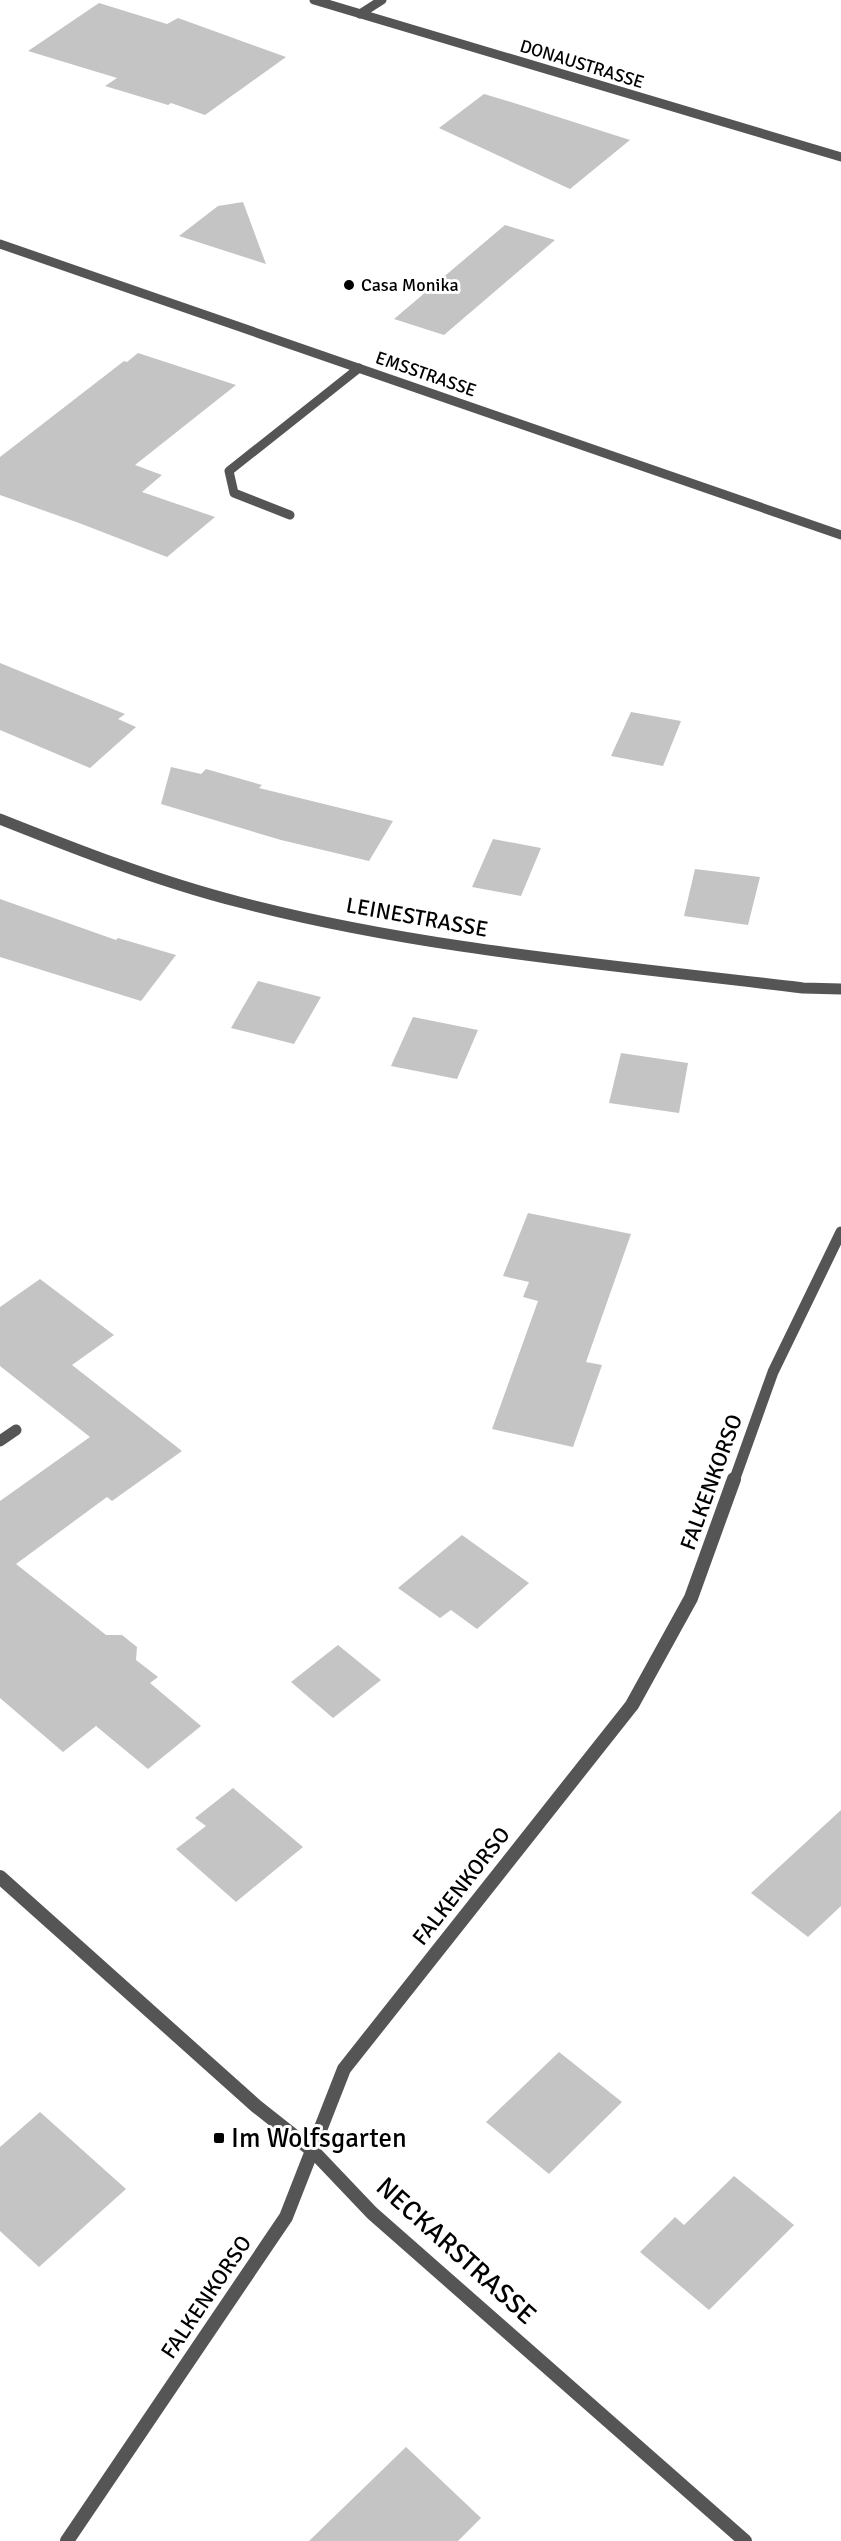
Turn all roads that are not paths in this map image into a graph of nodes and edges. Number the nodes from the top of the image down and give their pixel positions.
1 (314, 0) edge
2 (382, 0) edge
3 (360, 14) junction
4 (841, 157) edge
5 (0, 244) edge
6 (359, 368) junction
7 (290, 515) dead end
8 (841, 535) edge
9 (0, 819) edge
10 (841, 989) edge
11 (841, 1232) edge
12 (16, 1430) dead end
13 (0, 1442) edge
14 (0, 1877) edge
15 (313, 2151) junction
16 (67, 2541) edge
17 (745, 2541) edge

1 - 3 street, DONAUSTRASSE
2 - 3 street
3 - 4 street, DONAUSTRASSE
5 - 6 street, EMSSTRASSE
6 - 7 street
6 - 8 street, EMSSTRASSE
9 - 10 street, LEINESTRASSE
11 - 15 street, FALKENKORSO
12 - 13 street
14 - 15 street, NECKARSTRASSE
15 - 16 street, FALKENKORSO
15 - 17 street, NECKARSTRASSE

